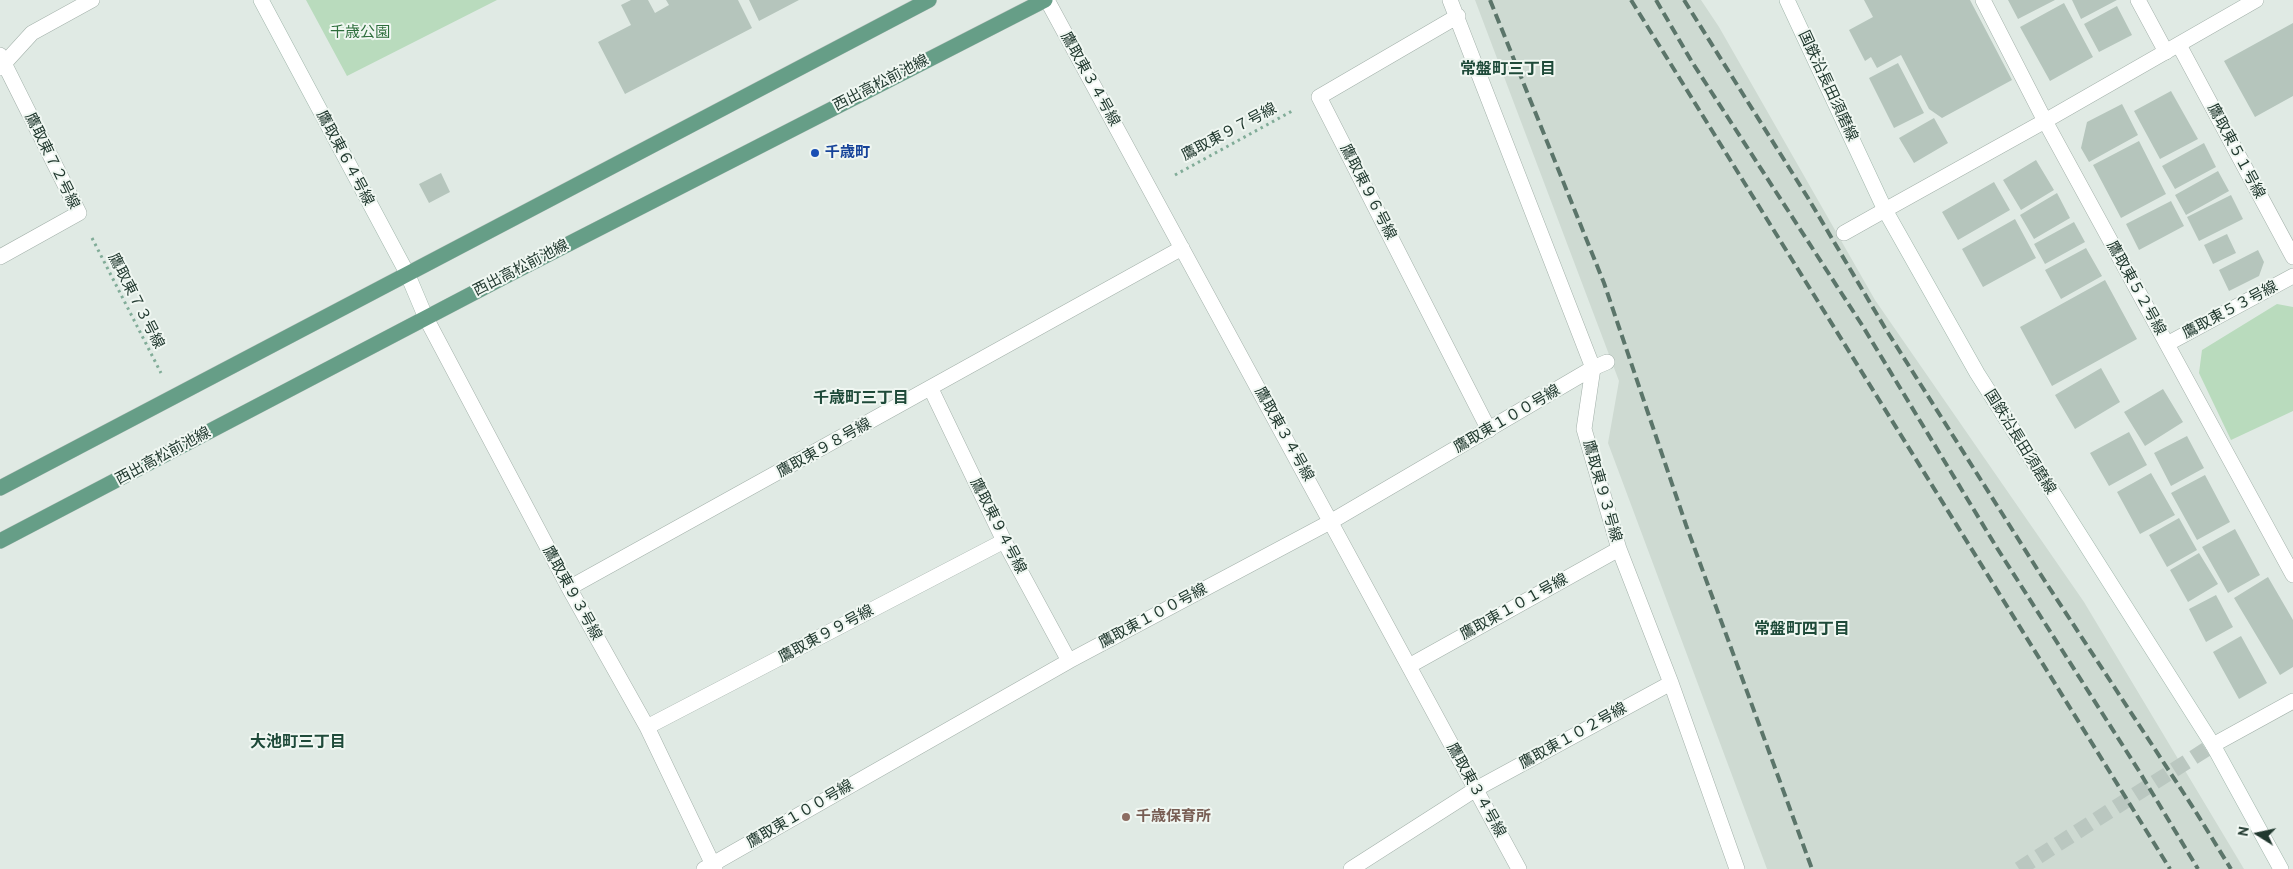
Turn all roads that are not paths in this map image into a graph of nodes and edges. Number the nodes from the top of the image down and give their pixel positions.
1 (92, 0) edge
2 (261, 0) edge
3 (929, 0) edge
4 (1046, 0) edge
5 (1450, 0) edge
6 (1787, 0) edge
7 (1983, 0) edge
8 (2138, 0) edge
9 (2256, 0) edge
10 (1458, 16) junction
11 (2172, 48) junction
12 (2, 63) edge
13 (2045, 121) junction
14 (1886, 210) junction
15 (1844, 233) dead end
16 (1182, 248) junction
17 (2293, 256) edge
18 (0, 257) edge
19 (407, 273) junction
20 (2293, 276) edge
21 (426, 318) junction
22 (2167, 344) junction
23 (1600, 365) junction
24 (931, 389) junction
25 (1489, 430) junction
26 (0, 488) edge
27 (1332, 521) junction
28 (0, 541) edge
29 (1004, 541) junction
30 (1619, 549) junction
31 (2293, 575) edge
32 (569, 588) junction
33 (1069, 661) junction
34 (1409, 666) junction
35 (1671, 683) junction
36 (2293, 701) edge
37 (647, 727) junction
38 (2213, 745) junction
39 (1476, 789) junction
40 (711, 867) edge
41 (1351, 869) edge
42 (1520, 869) edge
43 (1737, 869) edge
44 (2281, 869) edge

1 - 12 street
2 - 19 street, 鷹取東６４号線
3 - 19 main road
4 - 16 street, 鷹取東３４号線
4 - 21 main road, 西出高松前池線
5 - 10 street, 鷹取東９３号線
6 - 14 street, 国鉄沿長田須磨線
7 - 13 street, 鷹取東５２号線
8 - 11 street, 鷹取東５１号線
9 - 11 street
10 - 23 street, 鷹取東９３号線
10 - 25 street, 鷹取東９６号線
11 - 13 street
11 - 17 street, 鷹取東５１号線
12 - 18 street, 鷹取東７２号線
13 - 14 street
13 - 22 street, 鷹取東５２号線
14 - 15 street
14 - 38 street, 国鉄沿長田須磨線
16 - 24 street, 鷹取東９８号線
16 - 27 street, 鷹取東３４号線
19 - 21 street, 鷹取東６４号線
19 - 26 main road
20 - 22 street, 鷹取東５３号線
21 - 28 main road, 西出高松前池線
21 - 32 street, 鷹取東９３号線
22 - 31 street, 鷹取東５２号線
23 - 25 street, 鷹取東１００号線
23 - 30 street, 鷹取東９３号線
24 - 29 street, 鷹取東９４号線
24 - 32 street, 鷹取東９８号線
25 - 27 street, 鷹取東１００号線
27 - 33 street, 鷹取東１００号線
27 - 34 street, 鷹取東３４号線
29 - 33 street, 鷹取東９４号線
29 - 37 street, 鷹取東９９号線
30 - 34 street, 鷹取東１０１号線
30 - 35 street, 鷹取東９３号線
32 - 37 street, 鷹取東９３号線
33 - 40 street, 鷹取東１００号線
34 - 39 street, 鷹取東３４号線
35 - 39 street, 鷹取東１０２号線
35 - 43 street, 鷹取東９３号線
36 - 38 street
37 - 40 street, 鷹取東９３号線
38 - 44 street, 国鉄沿長田須磨線
39 - 41 street, 鷹取東１０２号線
39 - 42 street, 鷹取東３４号線

